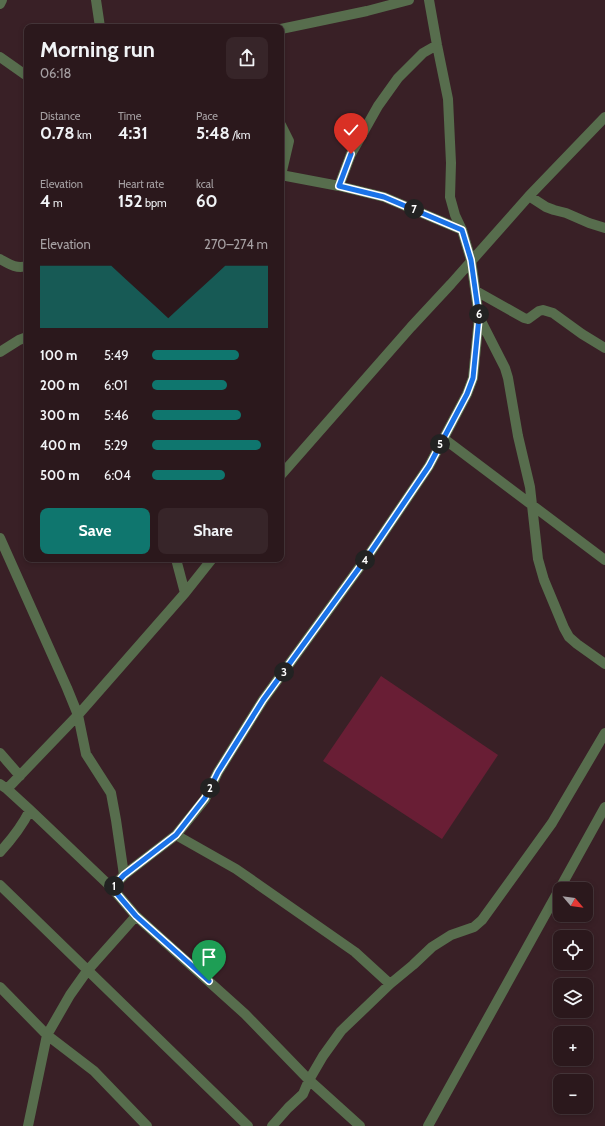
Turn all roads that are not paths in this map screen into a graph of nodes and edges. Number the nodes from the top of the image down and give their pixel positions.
1 (2, 0) edge
2 (96, 0) edge
3 (409, 0) edge
4 (429, 0) edge
5 (0, 4) edge
6 (100, 24) edge
7 (284, 28) edge
8 (437, 45) junction
9 (0, 57) edge
10 (24, 74) edge
11 (605, 117) edge
12 (284, 130) edge
13 (284, 164) edge
14 (284, 176) edge
15 (339, 186) junction
16 (529, 196) junction
17 (605, 228) edge
18 (462, 230) junction
19 (0, 259) edge
20 (471, 260) junction
21 (24, 267) edge
22 (476, 291) junction
23 (479, 317) junction
24 (24, 338) edge
25 (605, 348) edge
26 (0, 352) edge
27 (443, 438) junction
28 (284, 472) edge
29 (533, 506) junction
30 (0, 538) edge
31 (605, 560) edge
32 (177, 562) edge
33 (181, 562) edge
34 (210, 562) edge
35 (180, 571) junction
36 (185, 593) junction
37 (605, 664) edge
38 (78, 715) junction
39 (605, 733) edge
40 (0, 753) edge
41 (20, 776) junction
42 (3, 786) edge
43 (605, 807) edge
44 (30, 810) junction
45 (176, 835) junction
46 (0, 852) edge
47 (124, 875) junction
48 (0, 885) edge
49 (112, 888) junction
50 (136, 916) junction
51 (87, 971) junction
52 (390, 984) junction
53 (0, 987) edge
54 (47, 1035) junction
55 (309, 1080) junction
56 (28, 1126) edge
57 (147, 1126) edge
58 (248, 1126) edge
59 (272, 1126) edge
60 (360, 1126) edge
61 (428, 1126) edge

1 - 5 street
2 - 6 street
3 - 7 street
4 - 8 street
8 - 15 street
8 - 18 street
9 - 10 street
11 - 16 street
12 - 13 street
14 - 15 street
15 - 18 street
16 - 17 street
16 - 20 street
18 - 20 street
19 - 21 street
20 - 22 street
20 - 28 street
22 - 23 street
22 - 25 street
23 - 27 street
23 - 29 street
24 - 26 street
27 - 29 street
27 - 45 street
29 - 31 street
29 - 37 street
30 - 38 street
32 - 35 street
33 - 35 street
34 - 36 street
35 - 36 street
36 - 38 street
38 - 41 street
38 - 47 street
39 - 52 street
40 - 41 street
41 - 42 street
42 - 44 street
43 - 61 street
44 - 46 street
44 - 49 street
45 - 47 street
45 - 52 street
47 - 49 street
48 - 51 street
49 - 50 street
50 - 51 street
50 - 55 street
51 - 54 street
51 - 58 street
52 - 55 street
53 - 54 street
54 - 56 street
54 - 57 street
55 - 59 street
55 - 60 street

